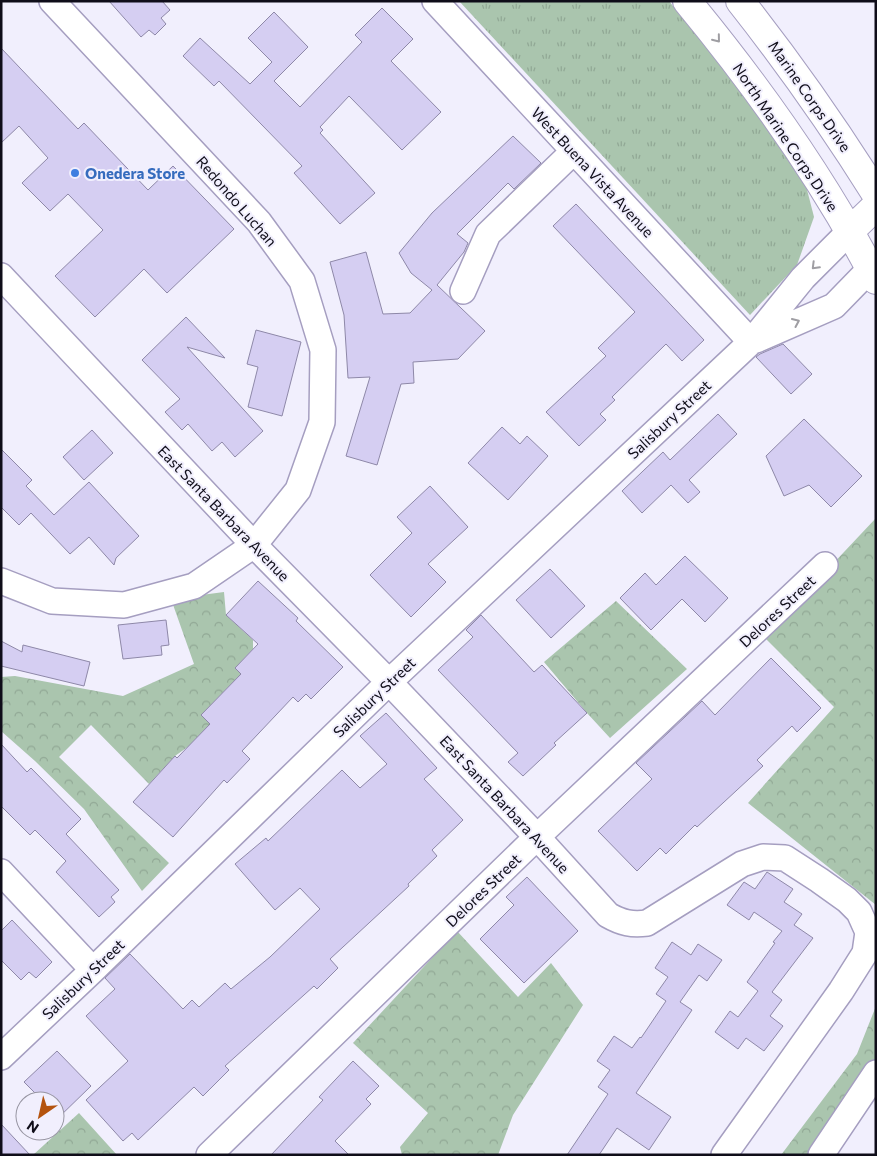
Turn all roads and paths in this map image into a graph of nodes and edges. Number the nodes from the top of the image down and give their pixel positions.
1 (52, 1) edge
2 (435, 1) edge
3 (687, 1) edge
4 (740, 1) edge
5 (574, 151) junction
6 (876, 194) edge
7 (876, 206) edge
8 (850, 232) junction
9 (874, 271) edge
10 (1, 276) edge
11 (463, 291) dead end
12 (751, 342) junction
13 (254, 545) junction
14 (825, 565) dead end
15 (1, 581) edge
16 (388, 682) junction
17 (537, 837) junction
18 (1, 872) edge
19 (93, 970) junction
20 (1, 1057) edge
21 (876, 1073) edge
22 (210, 1155) edge
23 (724, 1155) edge
24 (821, 1155) edge

1 - 13 street, Redondo Luchan
2 - 5 street, West Buena Vista Avenue
3 -> 8 main road, North Marine Corps Drive
4 - 6 main road, Marine Corps Drive
5 - 11 street
5 - 12 street, West Buena Vista Avenue
7 - 8 main road
8 - 9 main road, North Marine Corps Drive
8 -> 12 street, Salisbury Street
12 -> 9 street, Salisbury Street
10 - 13 street, East Santa Barbara Avenue
12 - 16 street, Salisbury Street
13 - 15 street, Redondo Luchan
13 - 16 street, East Santa Barbara Avenue
14 - 17 street, Delores Street
16 - 17 street, East Santa Barbara Avenue
16 - 19 street, Salisbury Street
17 - 22 street, Delores Street
17 - 23 street, East Santa Barbara Avenue
18 - 19 street
19 - 20 street, Salisbury Street
21 - 24 street

